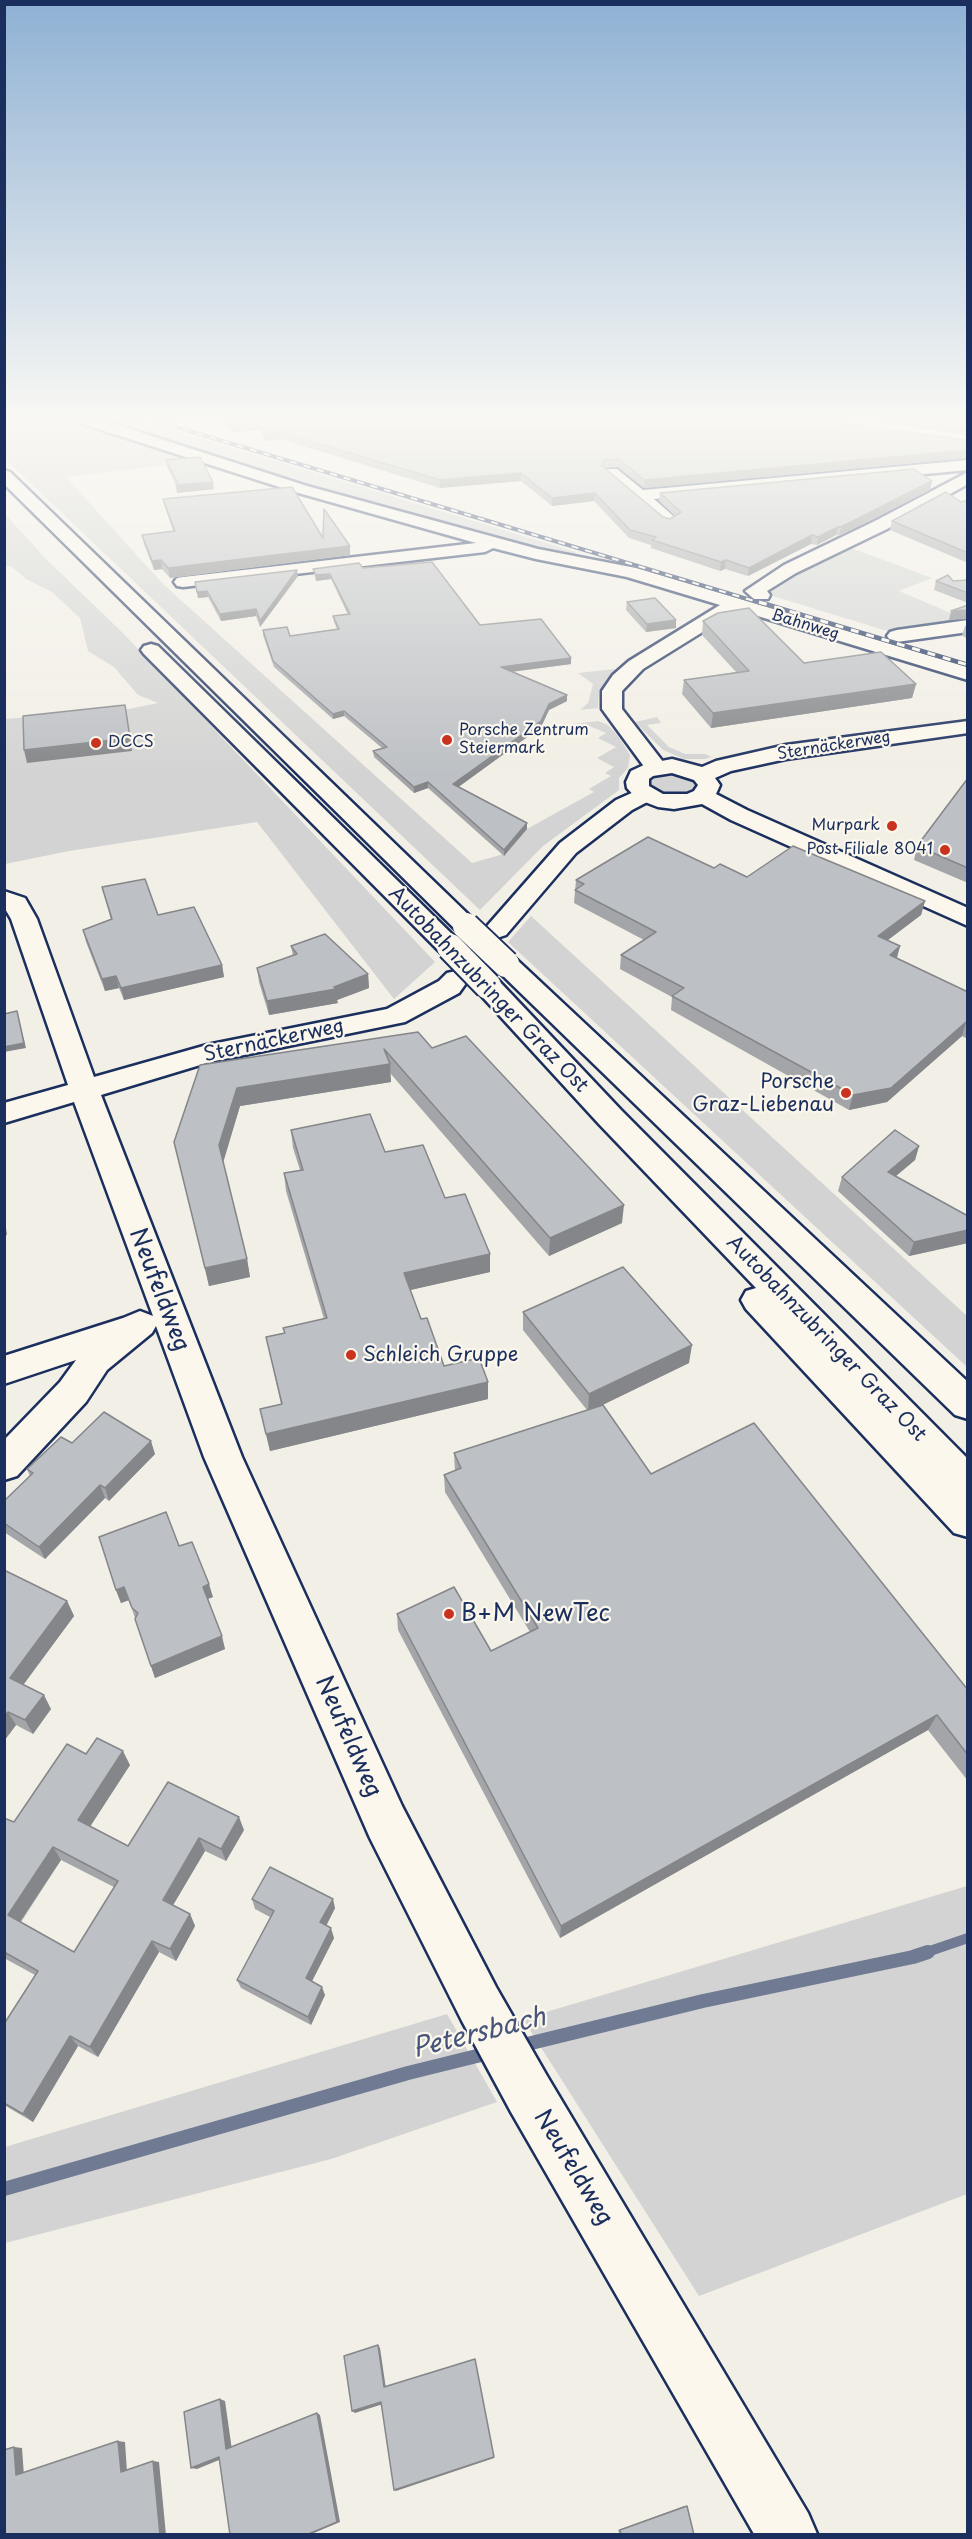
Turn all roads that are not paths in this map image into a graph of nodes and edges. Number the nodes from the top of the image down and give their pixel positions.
1 (69, 539) edge
2 (480, 539) edge
3 (850, 539) edge
4 (503, 546) junction
5 (183, 582) edge
6 (761, 595) dead end
7 (735, 604) junction
8 (968, 626) edge
9 (135, 633) dead end
10 (968, 658) edge
11 (968, 674) edge
12 (968, 727) edge
13 (656, 767) junction
14 (702, 785) junction
15 (645, 794) junction
16 (4, 898) edge
17 (968, 918) edge
18 (496, 930) dead end
19 (497, 975) junction
20 (456, 979) dead end
21 (86, 1090) junction
22 (4, 1113) edge
23 (665, 1174) junction
24 (154, 1319) junction
25 (4, 1370) edge
26 (968, 1405) edge
27 (4, 1465) edge
28 (968, 1484) edge
29 (968, 1521) edge
30 (787, 2535) edge

1 - 19 main road, Autobahnzubringer Graz Ost, bridge
2 - 4 main road, Bahnweg
3 - 6 main road
4 - 5 main road
4 - 7 main road, Bahnweg
7 - 11 main road, Bahnweg
7 - 13 main road
8 - 10 main road
9 - 19 main road, Autobahnzubringer Graz Ost, bridge
12 - 14 main road, Sternäckerweg
13 - 14 main road
13 - 15 main road
14 - 15 main road, Sternäckerweg
14 - 17 main road
15 - 18 main road
16 - 21 main road, Neufeldweg
19 - 23 main road, Autobahnzubringer Graz Ost
19 - 26 main road, Autobahnzubringer Graz Ost
20 - 21 main road, Sternäckerweg
21 - 22 main road, Sternäckerweg
21 - 24 main road, Neufeldweg
23 - 28 main road, Autobahnzubringer Graz Ost
23 - 29 main road
24 - 25 main road
24 - 27 main road
24 - 30 main road, Neufeldweg

